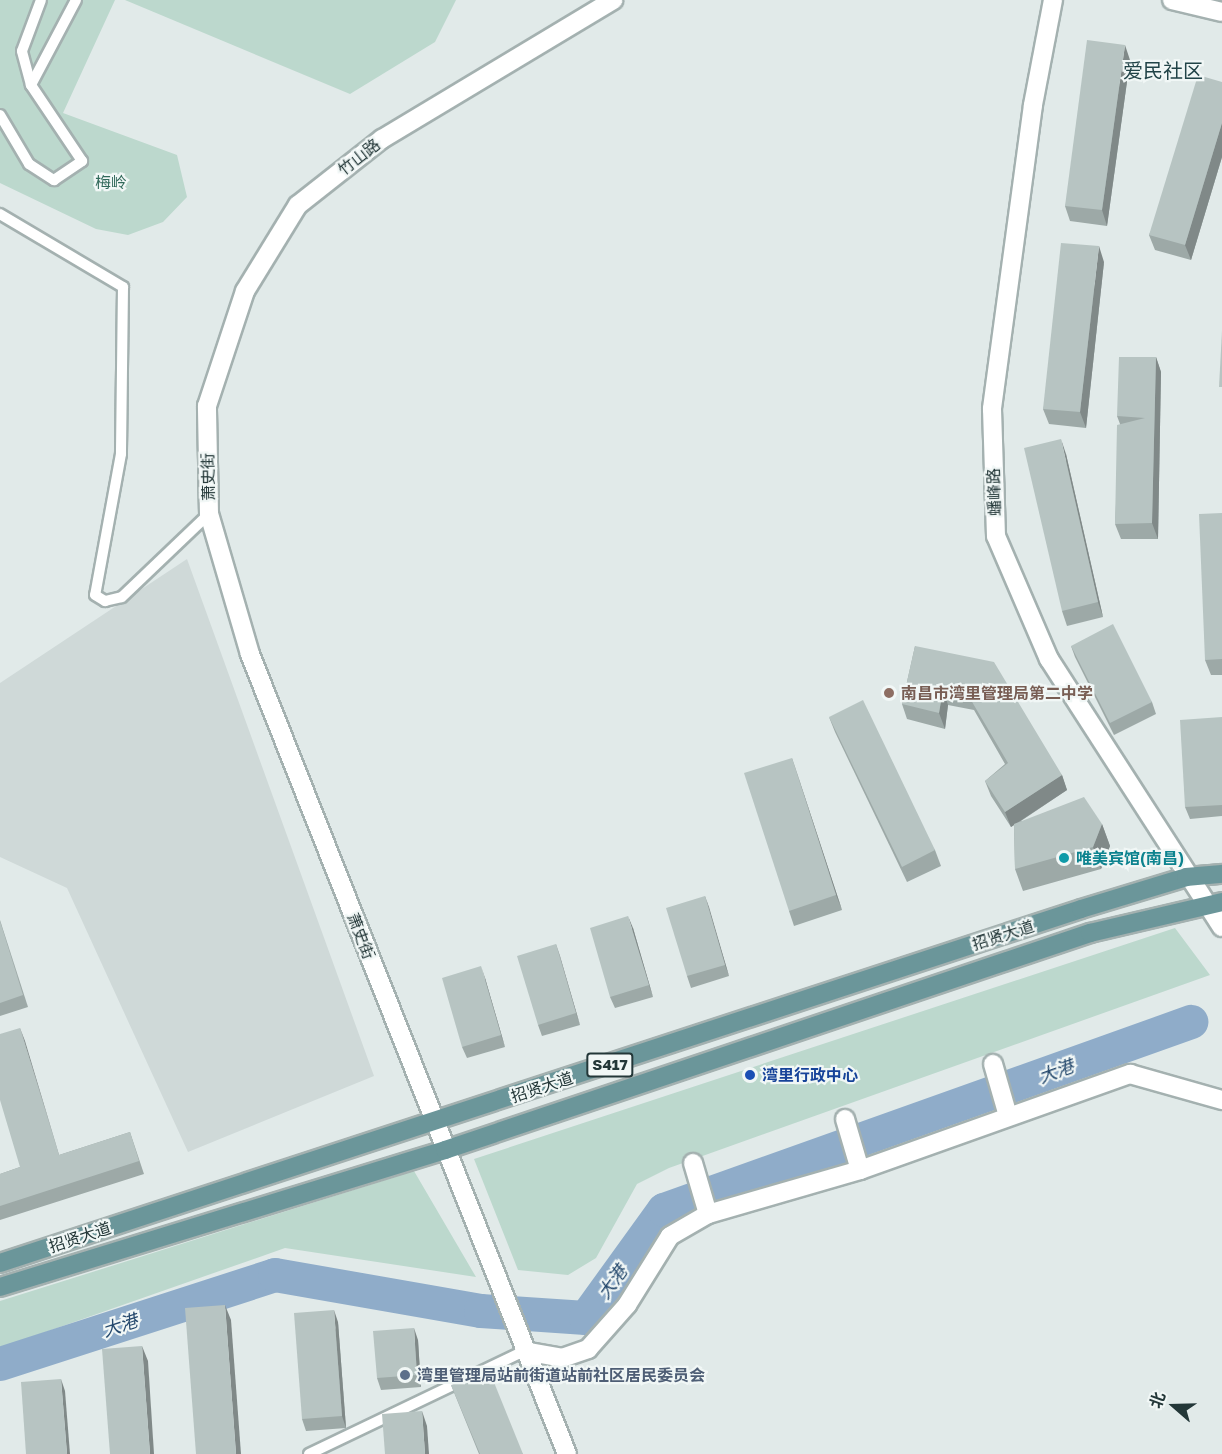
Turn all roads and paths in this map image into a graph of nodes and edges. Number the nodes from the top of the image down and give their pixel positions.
1 (41, 0) edge
2 (76, 0) edge
3 (613, 0) edge
4 (1053, 0) edge
5 (1172, 0) edge
6 (1222, 12) edge
7 (31, 85) junction
8 (0, 115) edge
9 (0, 214) edge
10 (207, 406) joint
11 (209, 514) junction
12 (1222, 874) edge
13 (1186, 878) junction
14 (1222, 902) edge
15 (1203, 903) junction
16 (1222, 927) edge
17 (993, 1064) dead end
18 (1222, 1100) edge
19 (1008, 1116) junction
20 (845, 1119) dead end
21 (434, 1123) junction
22 (445, 1150) junction
23 (693, 1163) dead end
24 (860, 1170) junction
25 (708, 1214) junction
26 (0, 1263) edge
27 (0, 1287) edge
28 (524, 1350) junction
29 (309, 1454) edge
30 (567, 1454) edge

1 - 7 lane
2 - 7 lane
3 - 10 street, 竹山路
4 - 13 street, 蟠峰路
5 - 6 street
7 - 8 lane
9 - 11 lane
10 - 11 street, 萧史街
11 - 21 street, 萧史街
12 - 13 main road, 招贤大道 / S417
13 - 15 street, 蟠峰路
13 - 21 main road, 招贤大道 / S417
14 - 15 main road, 招贤大道 / S417
15 - 16 street, 蟠峰路
15 - 22 main road, 招贤大道 / S417
17 - 19 street
18 - 19 street
19 - 24 street
20 - 24 street
21 - 22 street, 萧史街
21 - 26 main road, 招贤大道 / S417
22 - 27 main road, 招贤大道 / S417
22 - 28 street, 萧史街
23 - 25 street
24 - 25 street
25 - 28 street
28 - 29 lane
28 - 30 street, 萧史街

